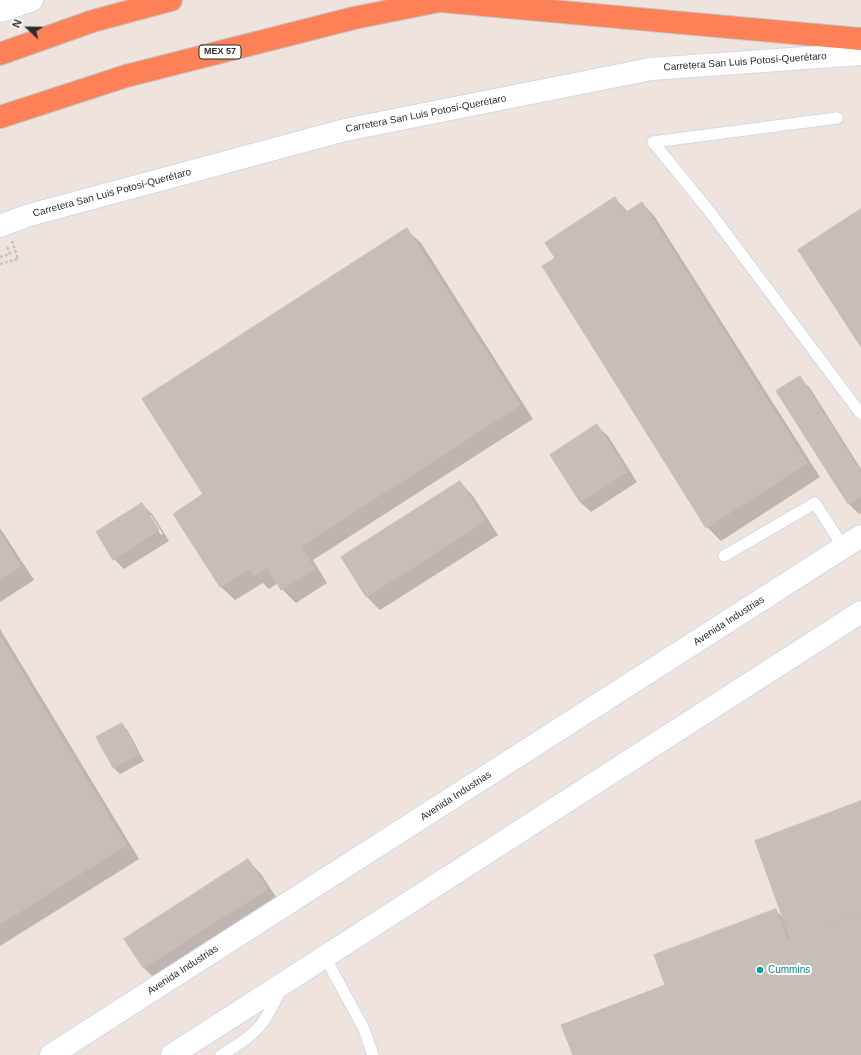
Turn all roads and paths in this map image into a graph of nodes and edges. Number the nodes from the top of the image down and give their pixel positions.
1 (32, 0) edge
2 (171, 0) edge
3 (442, 0) edge
4 (0, 11) edge
5 (861, 39) edge
6 (0, 54) edge
7 (861, 54) edge
8 (0, 117) edge
9 (837, 118) dead end
10 (0, 226) edge
11 (10, 254) dead end
12 (0, 257) edge
13 (18, 259) dead end
14 (0, 264) edge
15 (861, 414) edge
16 (852, 542) edge
17 (724, 556) dead end
18 (861, 612) edge
19 (325, 957) junction
20 (285, 982) junction
21 (51, 1055) edge
22 (172, 1055) edge
23 (221, 1055) edge
24 (372, 1055) edge

1 - 4 main road
2 - 6 highway
3 - 5 highway
3 - 8 highway, MEX 57
7 - 10 main road, Carretera San Luis Potosí-Querétaro
9 - 15 lane
11 - 12 path
13 - 14 path
16 - 17 lane
16 - 21 main road, Avenida Industrias
18 - 19 main road
19 - 20 main road
19 - 24 lane
20 - 22 main road
20 - 23 lane

